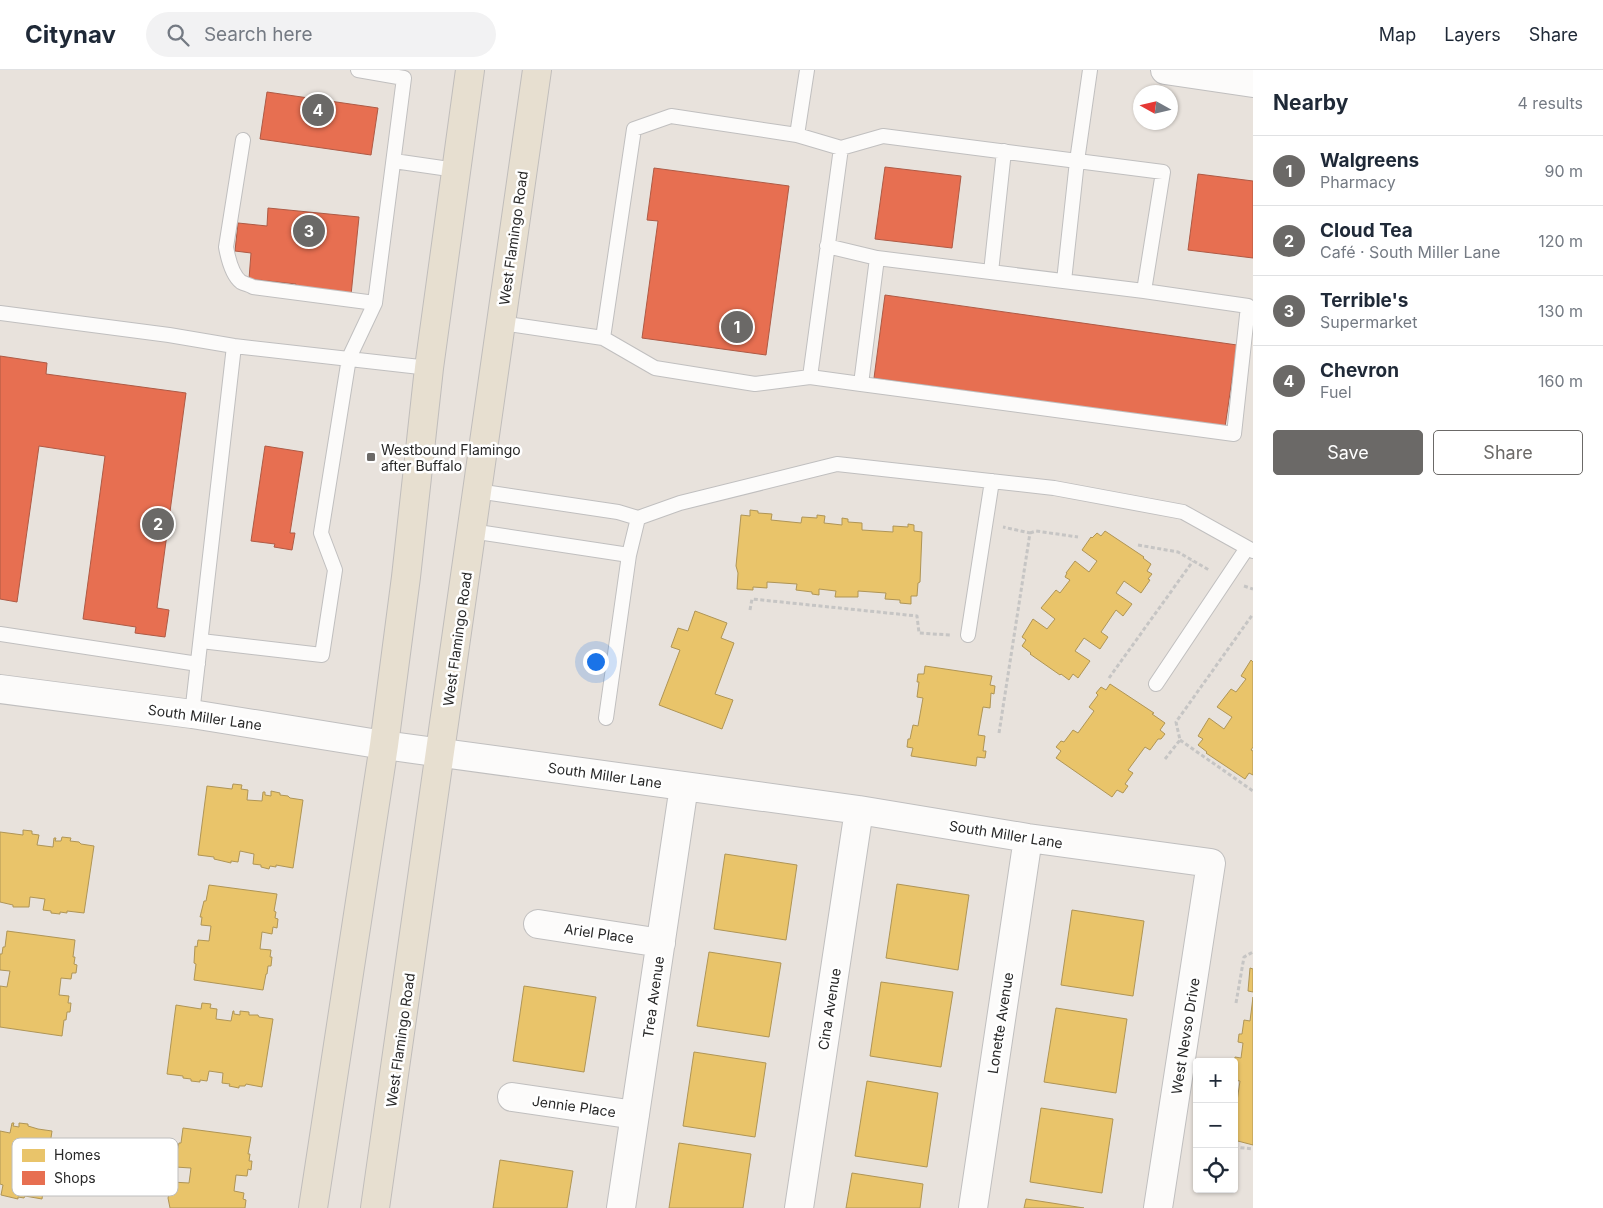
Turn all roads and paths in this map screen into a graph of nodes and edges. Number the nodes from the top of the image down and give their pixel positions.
1 (358, 70) edge
2 (470, 70) edge
3 (537, 70) edge
4 (807, 70) edge
5 (1090, 70) edge
6 (1165, 70) edge
7 (1253, 83) edge
8 (797, 135) junction
9 (243, 140) dead end
10 (841, 148) junction
11 (1004, 151) junction
12 (394, 161) junction
13 (1077, 161) junction
14 (456, 170) junction
15 (827, 246) junction
16 (877, 258) junction
17 (991, 272) junction
18 (1064, 281) junction
19 (1144, 291) junction
20 (375, 303) junction
21 (0, 313) edge
22 (501, 323) junction
23 (604, 338) junction
24 (234, 346) junction
25 (350, 358) junction
26 (429, 368) junction
27 (810, 377) junction
28 (862, 384) junction
29 (992, 481) junction
30 (477, 491) junction
31 (638, 518) junction
32 (985, 523) junction
33 (472, 531) junction
34 (1030, 533) junction
35 (1078, 537) dead end
36 (1138, 545) dead end
37 (1250, 550) edge
38 (629, 555) junction
39 (1193, 561) junction
40 (1226, 579) junction
41 (750, 610) dead end
42 (1253, 614) edge
43 (0, 634) edge
44 (968, 635) joint
45 (201, 641) junction
46 (198, 664) junction
47 (1109, 678) dead end
48 (1156, 684) dead end
49 (0, 689) edge
50 (192, 714) junction
51 (606, 718) dead end
52 (999, 732) dead end
53 (1180, 740) junction
54 (384, 745) junction
55 (441, 753) junction
56 (1165, 759) dead end
57 (684, 786) junction
58 (1253, 791) edge
59 (859, 810) junction
60 (1028, 838) junction
61 (1211, 863) joint
62 (538, 924) dead end
63 (661, 942) junction
64 (1253, 952) edge
65 (1236, 1003) dead end
66 (512, 1096) dead end
67 (635, 1115) junction
68 (1238, 1147) edge
69 (1253, 1149) edge
70 (312, 1208) edge
71 (375, 1208) edge
72 (621, 1208) edge
73 (799, 1208) edge
74 (973, 1208) edge
75 (1158, 1208) edge

1 - 12 lane
2 - 14 main road
3 - 22 main road, West Flamingo Road
4 - 8 lane
5 - 13 lane
6 - 7 street
8 - 10 lane
8 - 23 lane
9 - 20 lane
10 - 11 lane
10 - 15 lane
11 - 13 lane
11 - 17 lane
12 - 14 lane
12 - 20 lane
13 - 18 lane
13 - 19 lane
14 - 26 main road
15 - 16 lane
15 - 27 lane
16 - 17 lane
16 - 28 lane
17 - 18 lane
18 - 19 lane
19 - 28 lane
20 - 25 lane
21 - 24 lane
22 - 23 lane
22 - 30 main road, West Flamingo Road
23 - 27 lane
24 - 25 lane
24 - 45 lane
25 - 26 lane
25 - 45 lane
26 - 54 main road
27 - 28 lane
29 - 31 lane
29 - 32 lane
29 - 37 lane
30 - 31 lane
30 - 33 main road, West Flamingo Road
31 - 38 lane
32 - 34 path
32 - 44 lane
33 - 38 lane
33 - 55 main road, West Flamingo Road
34 - 35 path
34 - 52 path
36 - 39 path
37 - 40 lane
38 - 51 lane
39 - 40 path
39 - 47 path
40 - 48 lane
41 - 44 path
42 - 53 path
43 - 46 lane
45 - 46 lane
46 - 50 lane
49 - 50 street, South Miller Lane
50 - 54 street, South Miller Lane
53 - 56 path
53 - 58 path
54 - 55 street, South Miller Lane
54 - 70 main road
55 - 57 street, South Miller Lane
55 - 71 main road, West Flamingo Road
57 - 59 street, South Miller Lane
57 - 63 street, Trea Avenue
59 - 60 street, South Miller Lane
59 - 73 street, Cina Avenue
60 - 61 street, South Miller Lane
60 - 74 street, Lonette Avenue
61 - 75 street, West Nevso Drive
62 - 63 street, Ariel Place
63 - 67 street, Trea Avenue
64 - 65 path
66 - 67 street, Jennie Place
67 - 72 street, Trea Avenue
68 - 69 path

